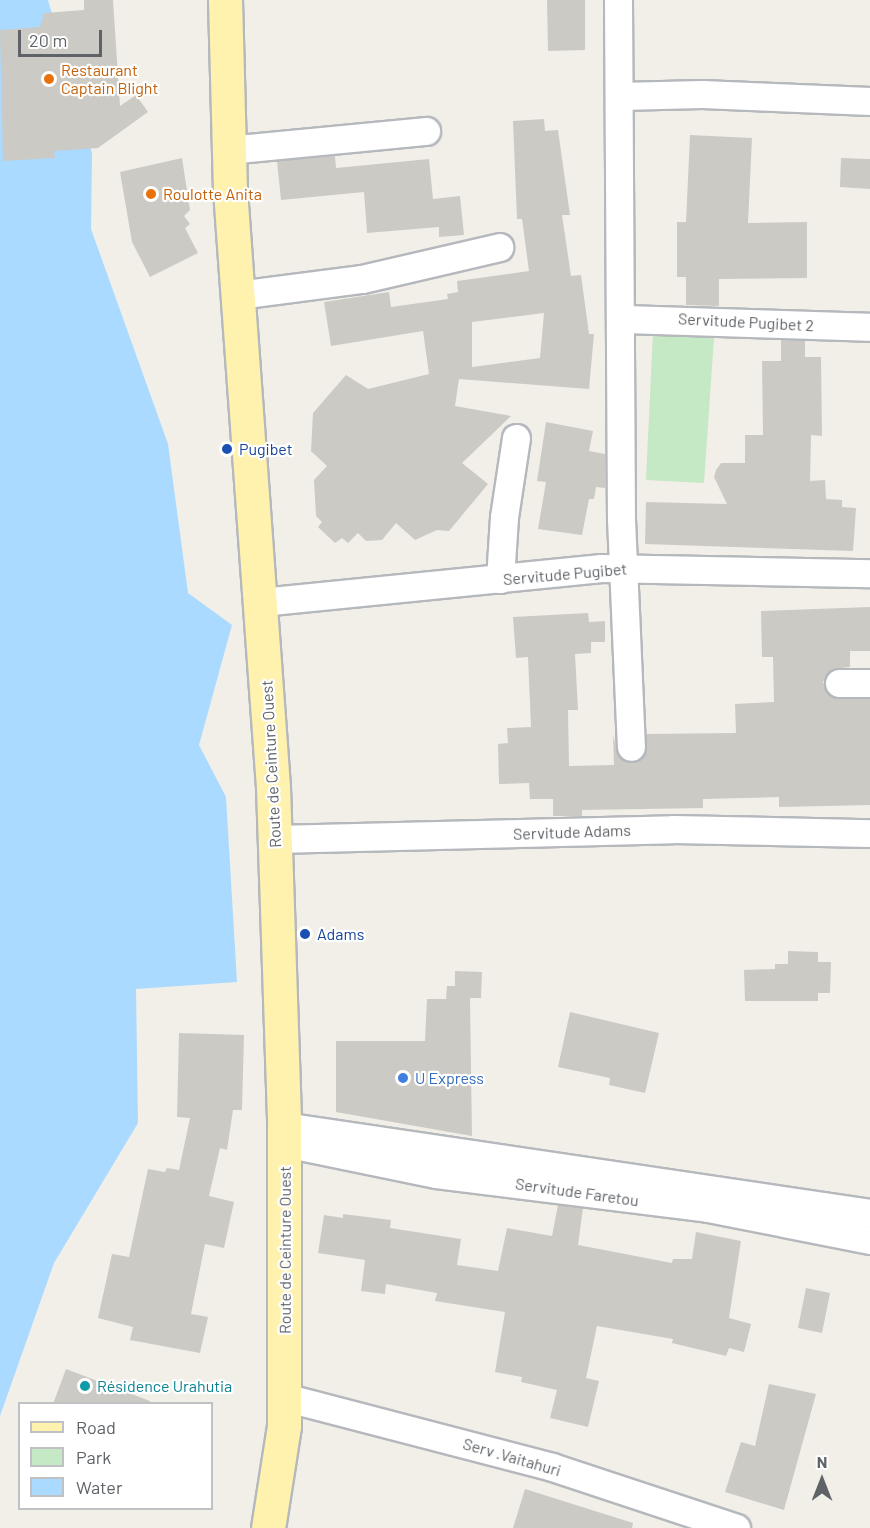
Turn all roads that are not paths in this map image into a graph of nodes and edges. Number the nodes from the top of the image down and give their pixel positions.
1 (225, 0) edge
2 (618, 0) edge
3 (619, 96) junction
4 (870, 101) edge
5 (426, 131) dead end
6 (228, 150) junction
7 (499, 247) dead end
8 (238, 295) junction
9 (622, 319) junction
10 (870, 327) edge
11 (516, 438) dead end
12 (623, 568) junction
13 (870, 573) edge
14 (500, 579) junction
15 (261, 602) junction
16 (870, 682) edge
17 (839, 683) dead end
18 (631, 747) dead end
19 (870, 833) edge
20 (275, 839) junction
21 (284, 1135) junction
22 (870, 1213) edge
23 (870, 1240) edge
24 (284, 1397) junction
25 (268, 1528) edge
26 (736, 1528) edge

1 - 6 main road, Route de Ceinture Ouest
2 - 3 street
3 - 4 street
3 - 9 street
5 - 6 street
6 - 8 main road, Route de Ceinture Ouest
7 - 8 street
8 - 15 main road, Route de Ceinture Ouest
9 - 10 street, Servitude Pugibet 2
9 - 12 street
11 - 14 street
12 - 13 street, Servitude Pugibet
12 - 14 street, Servitude Pugibet
12 - 18 street
14 - 15 street, Servitude Pugibet
15 - 20 main road, Route de Ceinture Ouest
16 - 17 street
19 - 20 street, Servitude Adams
20 - 21 main road, Route de Ceinture Ouest
21 - 22 street, Servitude Faretou
21 - 23 street, Servitude Faretou
21 - 24 main road, Route de Ceinture Ouest
24 - 25 main road, Route de Ceinture Ouest
24 - 26 street, Serv .Vaitahuri

